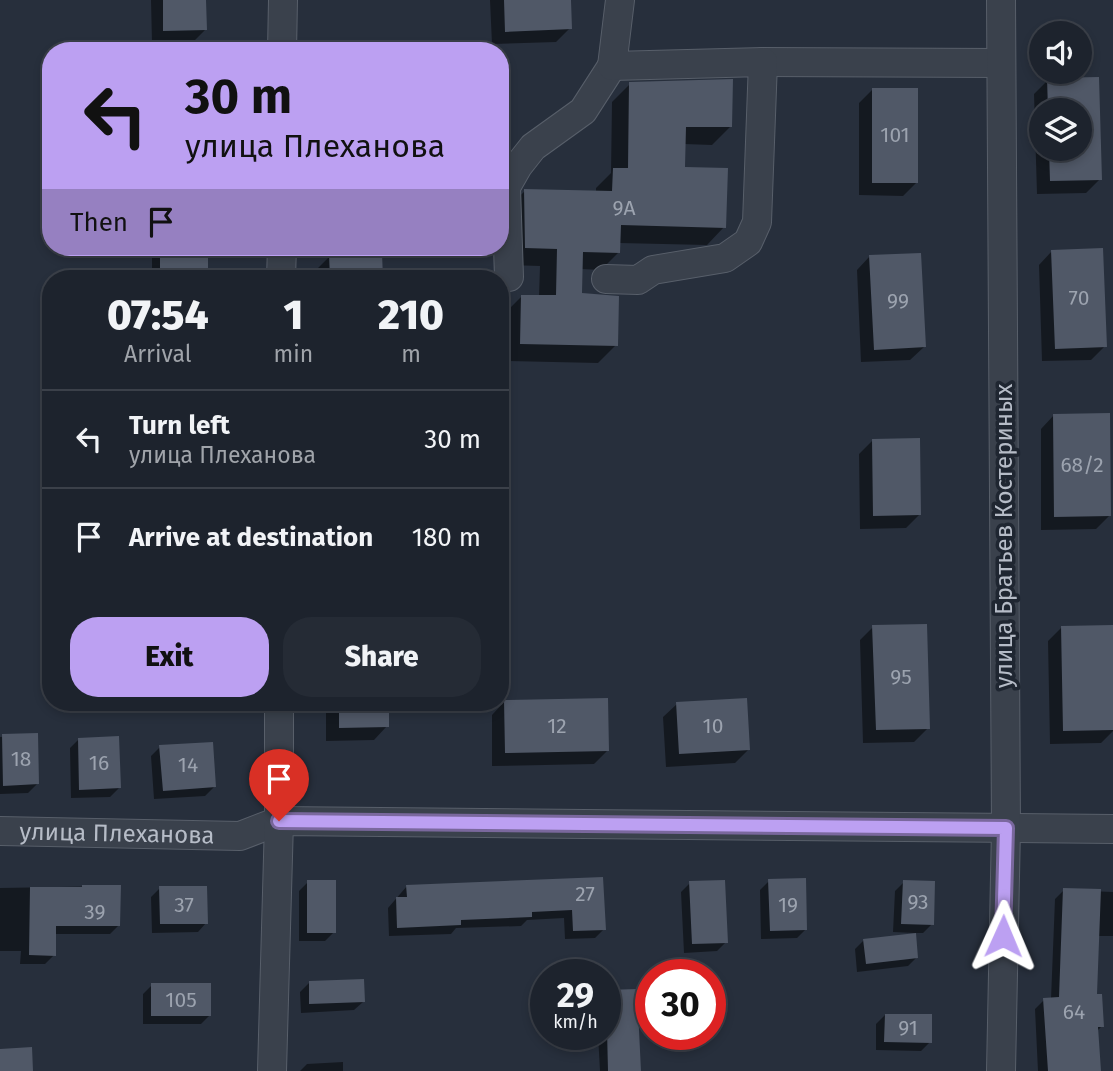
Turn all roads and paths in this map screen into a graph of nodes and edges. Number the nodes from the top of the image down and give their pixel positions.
1 (283, 0) edge
2 (620, 0) edge
3 (1001, 0) edge
4 (282, 42) edge
5 (763, 62) junction
6 (1001, 63) junction
7 (612, 66) junction
8 (509, 182) edge
9 (606, 279) dead end
10 (279, 711) edge
11 (279, 821) junction
12 (1006, 828) junction
13 (1113, 829) edge
14 (0, 831) edge
15 (272, 1071) edge
16 (1001, 1071) edge

1 - 4 street
2 - 7 street
3 - 6 street, улица Братьев Костериных
5 - 6 street
5 - 7 street
5 - 9 street
6 - 12 street, улица Братьев Костериных
7 - 8 street
10 - 11 street
11 - 12 street, улица Плеханова
11 - 14 street, улица Плеханова
11 - 15 street
12 - 13 street, улица Плеханова
12 - 16 street, улица Братьев Костериных

